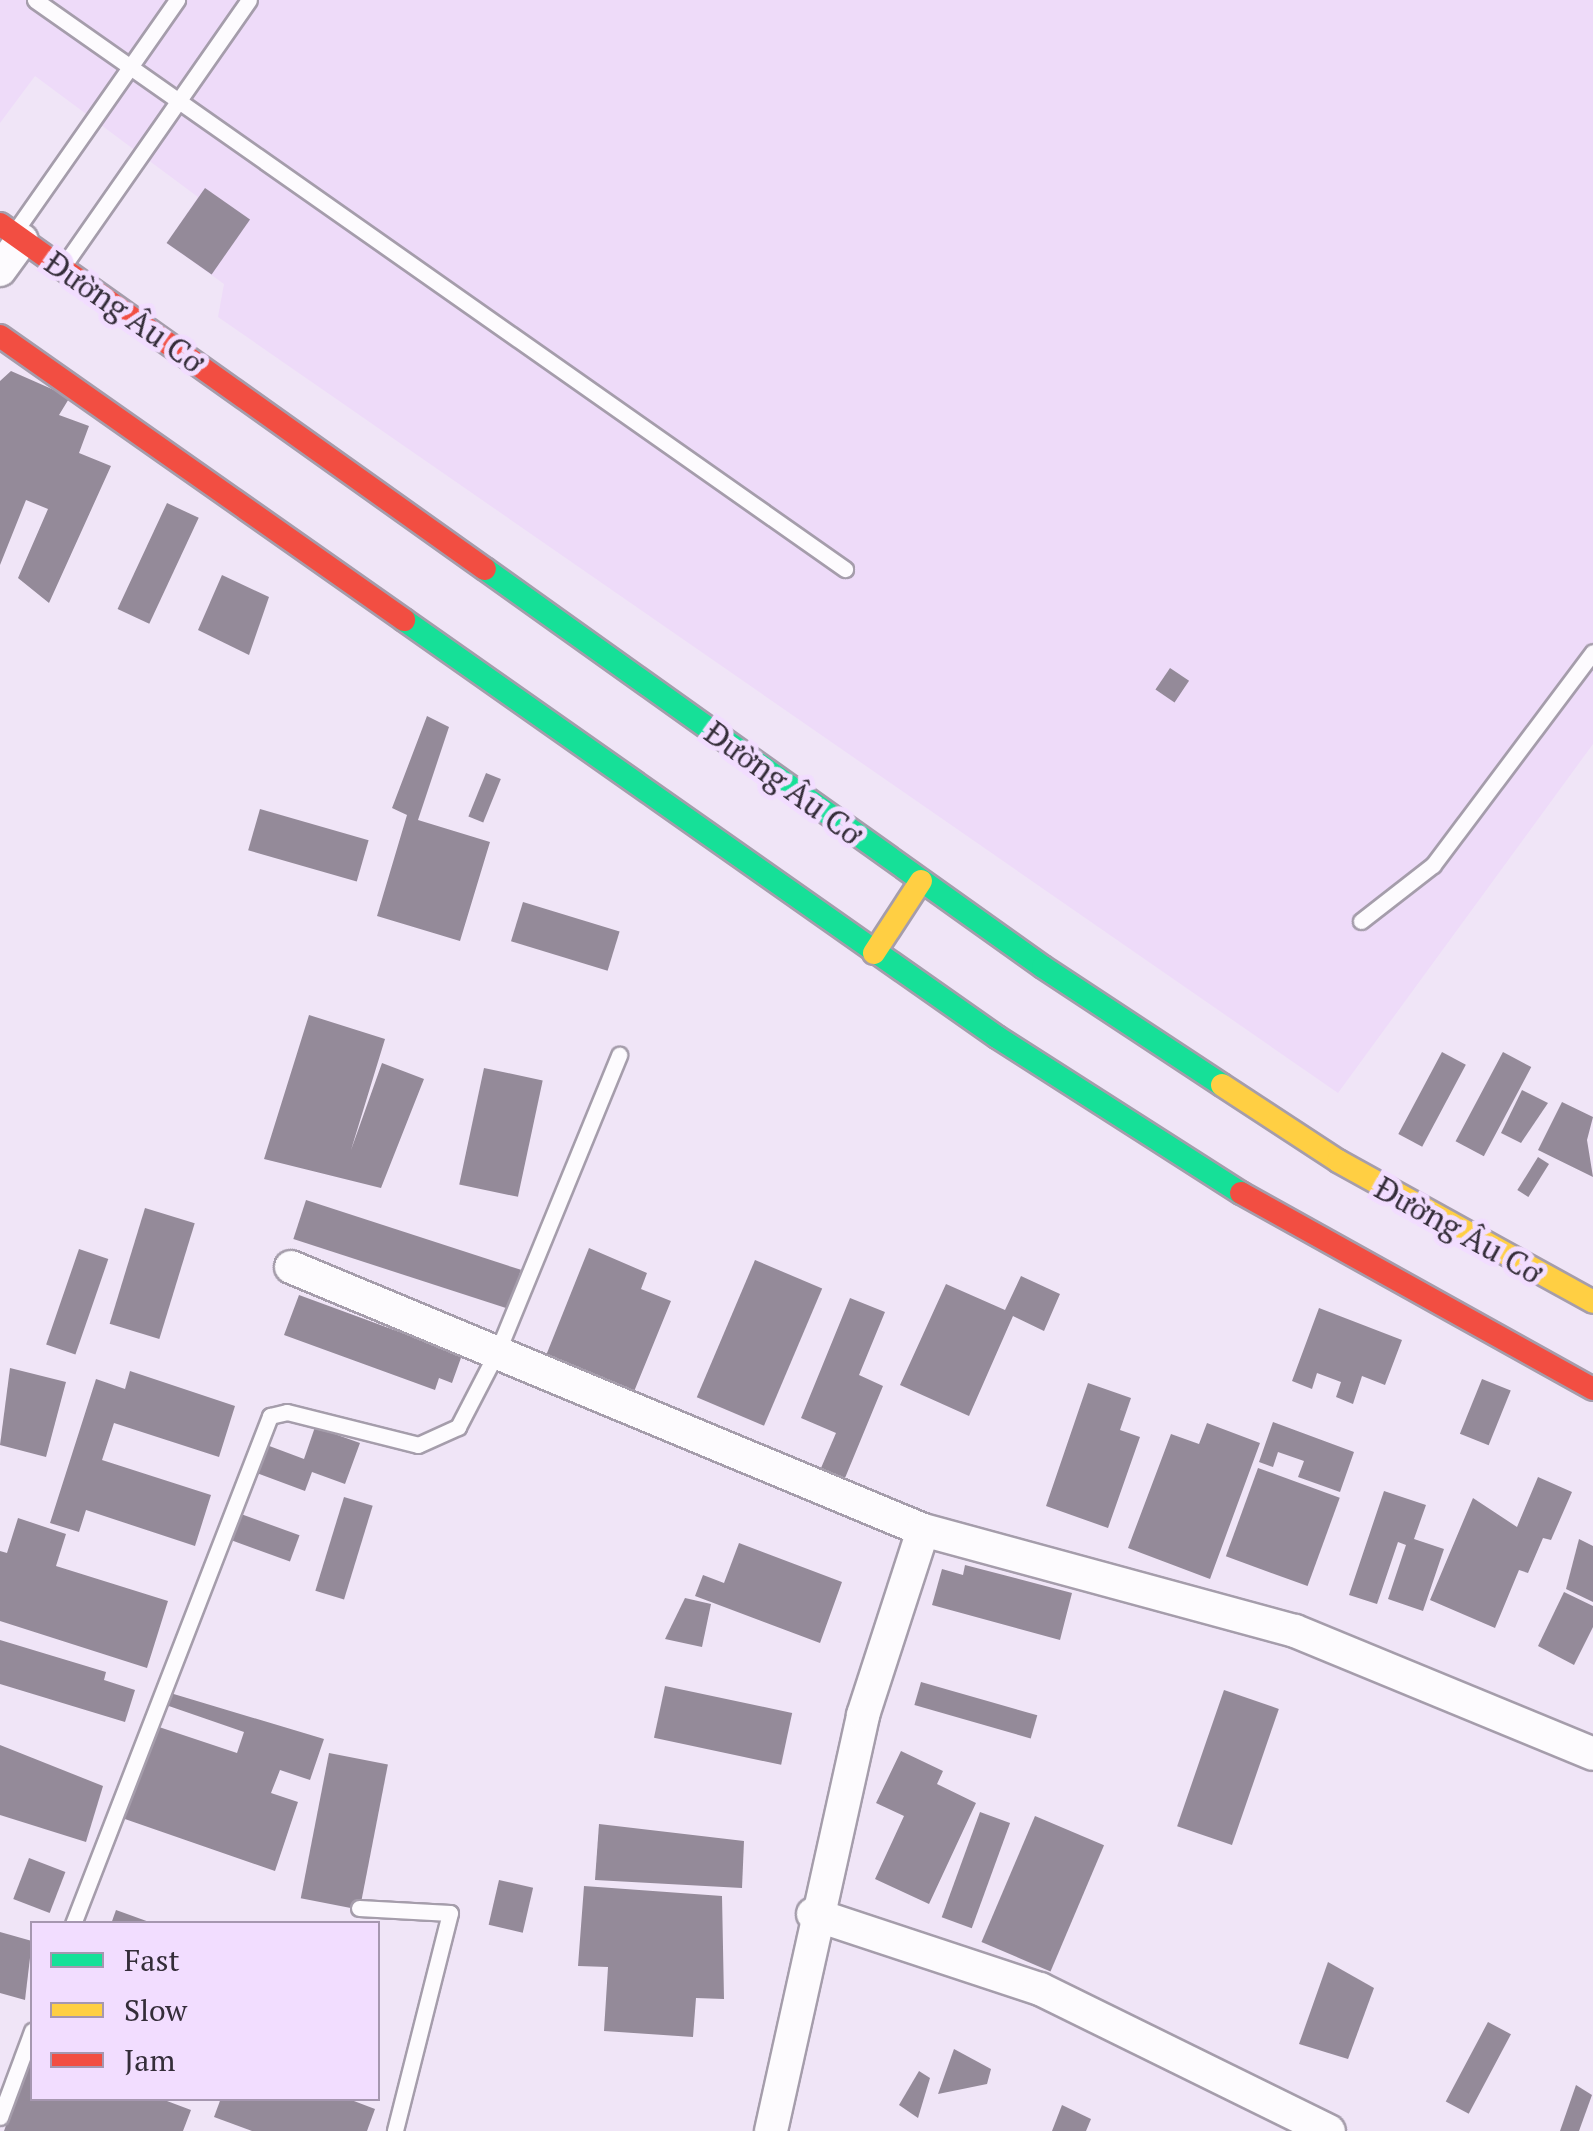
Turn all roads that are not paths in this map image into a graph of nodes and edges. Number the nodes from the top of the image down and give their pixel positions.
1 (36, 0) edge
2 (177, 0) edge
3 (249, 0) edge
4 (130, 68) junction
5 (178, 102) junction
6 (12, 233) edge
7 (62, 268) junction
8 (0, 270) edge
9 (0, 336) edge
10 (845, 569) dead end
11 (1593, 652) edge
12 (921, 881) junction
13 (1361, 921) dead end
14 (874, 952) junction
15 (619, 1055) dead end
16 (291, 1266) dead end
17 (1593, 1302) edge
18 (499, 1348) junction
19 (1593, 1389) edge
20 (924, 1530) junction
21 (1593, 1754) edge
22 (359, 1908) dead end
23 (814, 1914) junction
24 (74, 1921) edge
25 (30, 2036) edge
26 (0, 2117) edge
27 (394, 2131) edge
28 (772, 2131) edge
29 (1329, 2131) edge

1 - 4 lane
2 - 4 lane
3 - 5 lane
4 - 5 lane
4 - 6 lane
5 - 7 lane
5 - 10 lane
6 - 7 street, Đường Âu Cơ
6 - 8 street
7 - 12 street, Đường Âu Cơ
9 - 14 street
11 - 13 lane
12 - 14 street
12 - 17 street, Đường Âu Cơ
14 - 19 street
15 - 18 lane
16 - 18 street
18 - 20 street
18 - 24 lane
20 - 21 street
20 - 23 street
22 - 27 lane
23 - 28 street
23 - 29 street
25 - 26 lane

